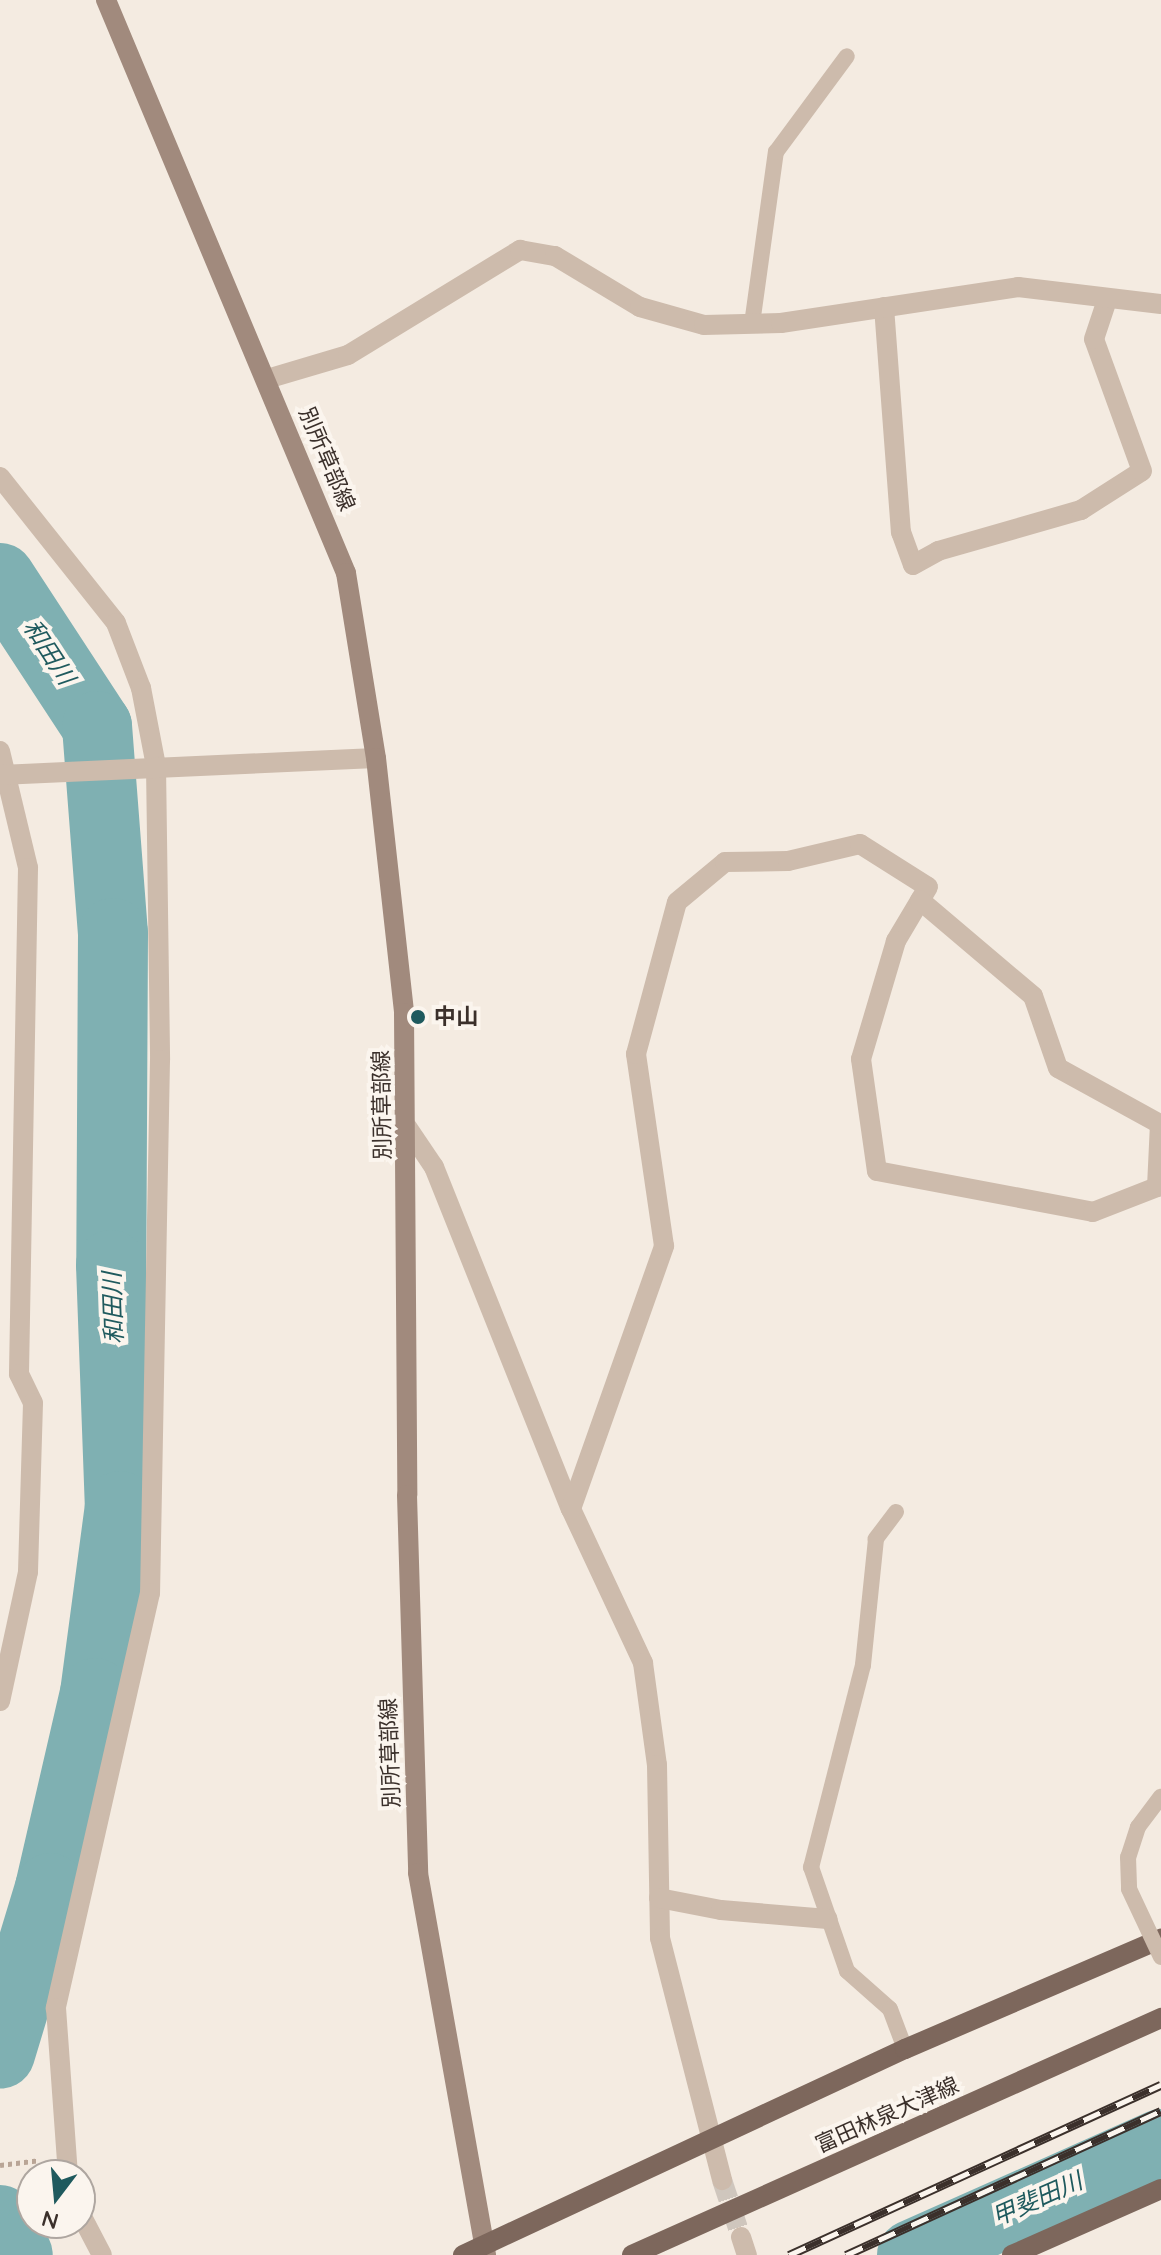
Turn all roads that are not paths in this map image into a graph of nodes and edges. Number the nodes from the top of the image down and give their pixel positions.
1 (106, 0) edge
2 (847, 56) dead end
3 (1107, 300) junction
4 (1161, 304) edge
5 (884, 307) junction
6 (752, 324) junction
7 (267, 379) junction
8 (0, 477) edge
9 (0, 751) edge
10 (376, 758) junction
11 (147, 766) junction
12 (10, 775) edge
13 (920, 900) junction
14 (407, 1127) junction
15 (571, 1509) junction
16 (896, 1512) dead end
17 (0, 1701) edge
18 (1161, 1797) edge
19 (659, 1898) junction
20 (828, 1919) junction
21 (1161, 1939) edge
22 (1161, 1957) edge
23 (1161, 2018) edge
24 (905, 2049) junction
25 (709, 2140) junction
26 (67, 2159) edge
27 (722, 2180) tunnel mouth
28 (1161, 2189) edge
29 (485, 2250) edge
30 (463, 2255) edge
31 (632, 2255) edge
32 (1012, 2255) edge

1 - 7 main road, 別所草部線
2 - 6 lane
3 - 4 street
3 - 5 street
3 - 5 street
5 - 6 street
6 - 7 street
7 - 10 main road, 別所草部線
8 - 11 street
9 - 12 street
10 - 11 street
10 - 14 main road, 別所草部線
11 - 12 street
11 - 26 street
12 - 17 street
13 - 13 street
13 - 15 street
14 - 15 street
14 - 29 main road, 別所草部線
15 - 19 street
16 - 20 lane
18 - 22 lane, bridge
19 - 20 street
19 - 25 street
20 - 24 lane
21 - 24 main road
23 - 31 main road, 富田林泉大津線
24 - 25 main road
25 - 27 street
25 - 29 main road
28 - 32 main road
29 - 30 main road

